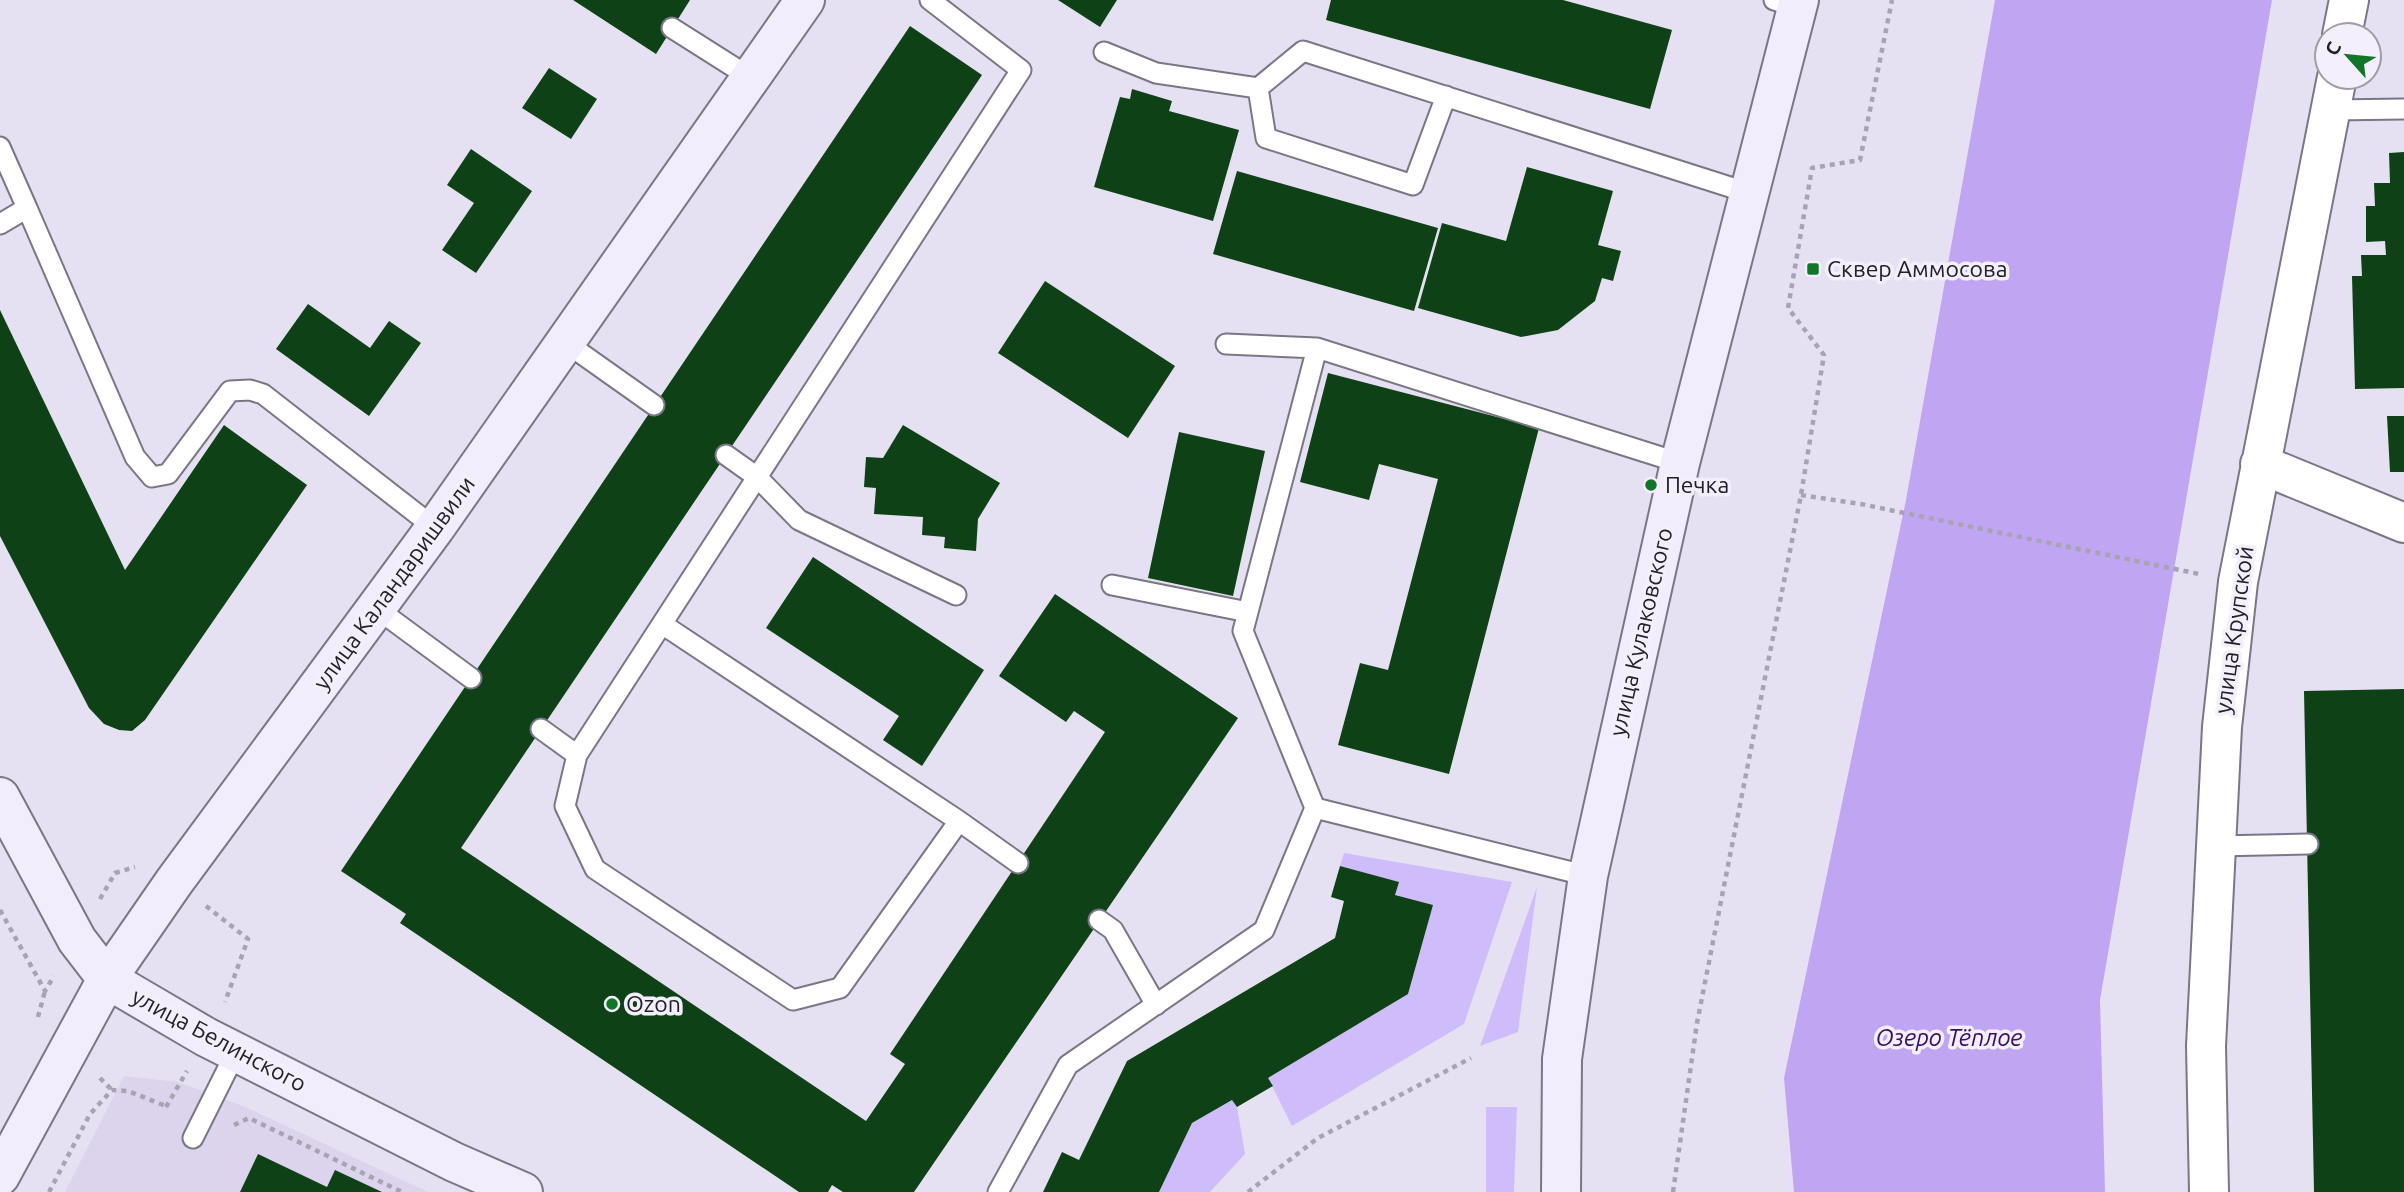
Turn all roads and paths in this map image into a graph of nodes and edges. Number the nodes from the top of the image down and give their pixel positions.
1 (805, 0) edge
2 (930, 0) edge
3 (1892, 0) edge
4 (2348, 0) edge
5 (1790, 2) edge
6 (2344, 21) edge
7 (672, 28) dead end
8 (1104, 52) dead end
9 (751, 78) junction
10 (1258, 88) junction
11 (2334, 93) edge
12 (1446, 96) junction
13 (2404, 109) edge
14 (0, 147) edge
15 (1752, 194) junction
16 (27, 208) junction
17 (0, 224) edge
18 (565, 342) junction
19 (1226, 344) dead end
20 (1317, 348) junction
21 (654, 405) dead end
22 (726, 455) dead end
23 (1681, 463) junction
24 (2260, 464) junction
25 (757, 477) junction
26 (1801, 495) junction
27 (2404, 523) edge
28 (435, 528) junction
29 (2238, 582) junction
30 (1112, 585) dead end
31 (956, 595) dead end
32 (376, 608) junction
33 (1248, 612) junction
34 (662, 624) junction
35 (471, 678) dead end
36 (541, 729) dead end
37 (577, 755) junction
38 (0, 797) edge
39 (1315, 808) junction
40 (958, 821) junction
41 (2308, 844) dead end
42 (2216, 846) junction
43 (1018, 863) dead end
44 (1588, 876) junction
45 (1099, 920) dead end
46 (107, 979) junction
47 (1156, 1005) junction
48 (236, 1052) junction
49 (1471, 1058) dead end
50 (193, 1138) dead end
51 (0, 1176) edge
52 (462, 1177) edge
53 (523, 1192) edge
54 (998, 1192) edge
55 (1248, 1192) edge
56 (1561, 1192) edge
57 (1673, 1192) edge
58 (2208, 1192) edge

1 - 9 street, улица Каландаришвили
2 - 25 lane
3 - 26 path
4 - 6 street
5 - 15 street, улица Кулаковского
7 - 9 lane
8 - 10 lane
9 - 18 street, улица Каландаришвили
10 - 12 lane
10 - 12 lane
11 - 13 lane
11 - 24 street, улица Крупской
12 - 15 lane
14 - 16 lane
15 - 23 street, улица Кулаковского
16 - 17 lane
16 - 28 lane
18 - 21 lane
18 - 28 street, улица Каландаришвили
19 - 20 lane
20 - 23 lane
20 - 33 lane
22 - 25 lane
23 - 44 street, улица Кулаковского
24 - 27 street
24 - 29 street, улица Крупской
25 - 31 lane
25 - 34 lane
26 - 29 path
26 - 57 path
28 - 32 street, улица Каландаришвили
29 - 42 street, улица Крупской
30 - 33 lane
32 - 35 lane
32 - 46 street, улица Каландаришвили
33 - 39 lane
34 - 37 lane
34 - 40 lane
36 - 37 lane
37 - 40 lane
38 - 46 street, улица Белинского
39 - 44 lane
39 - 47 lane
40 - 43 lane
41 - 42 lane
42 - 58 street, улица Крупской
44 - 56 street, улица Кулаковского
45 - 47 lane
46 - 48 street, улица Белинского
46 - 51 street, улица Каландаришвили
47 - 54 lane
48 - 50 lane
48 - 52 street, улица Белинского
49 - 55 path
52 - 53 street, улица Белинского

